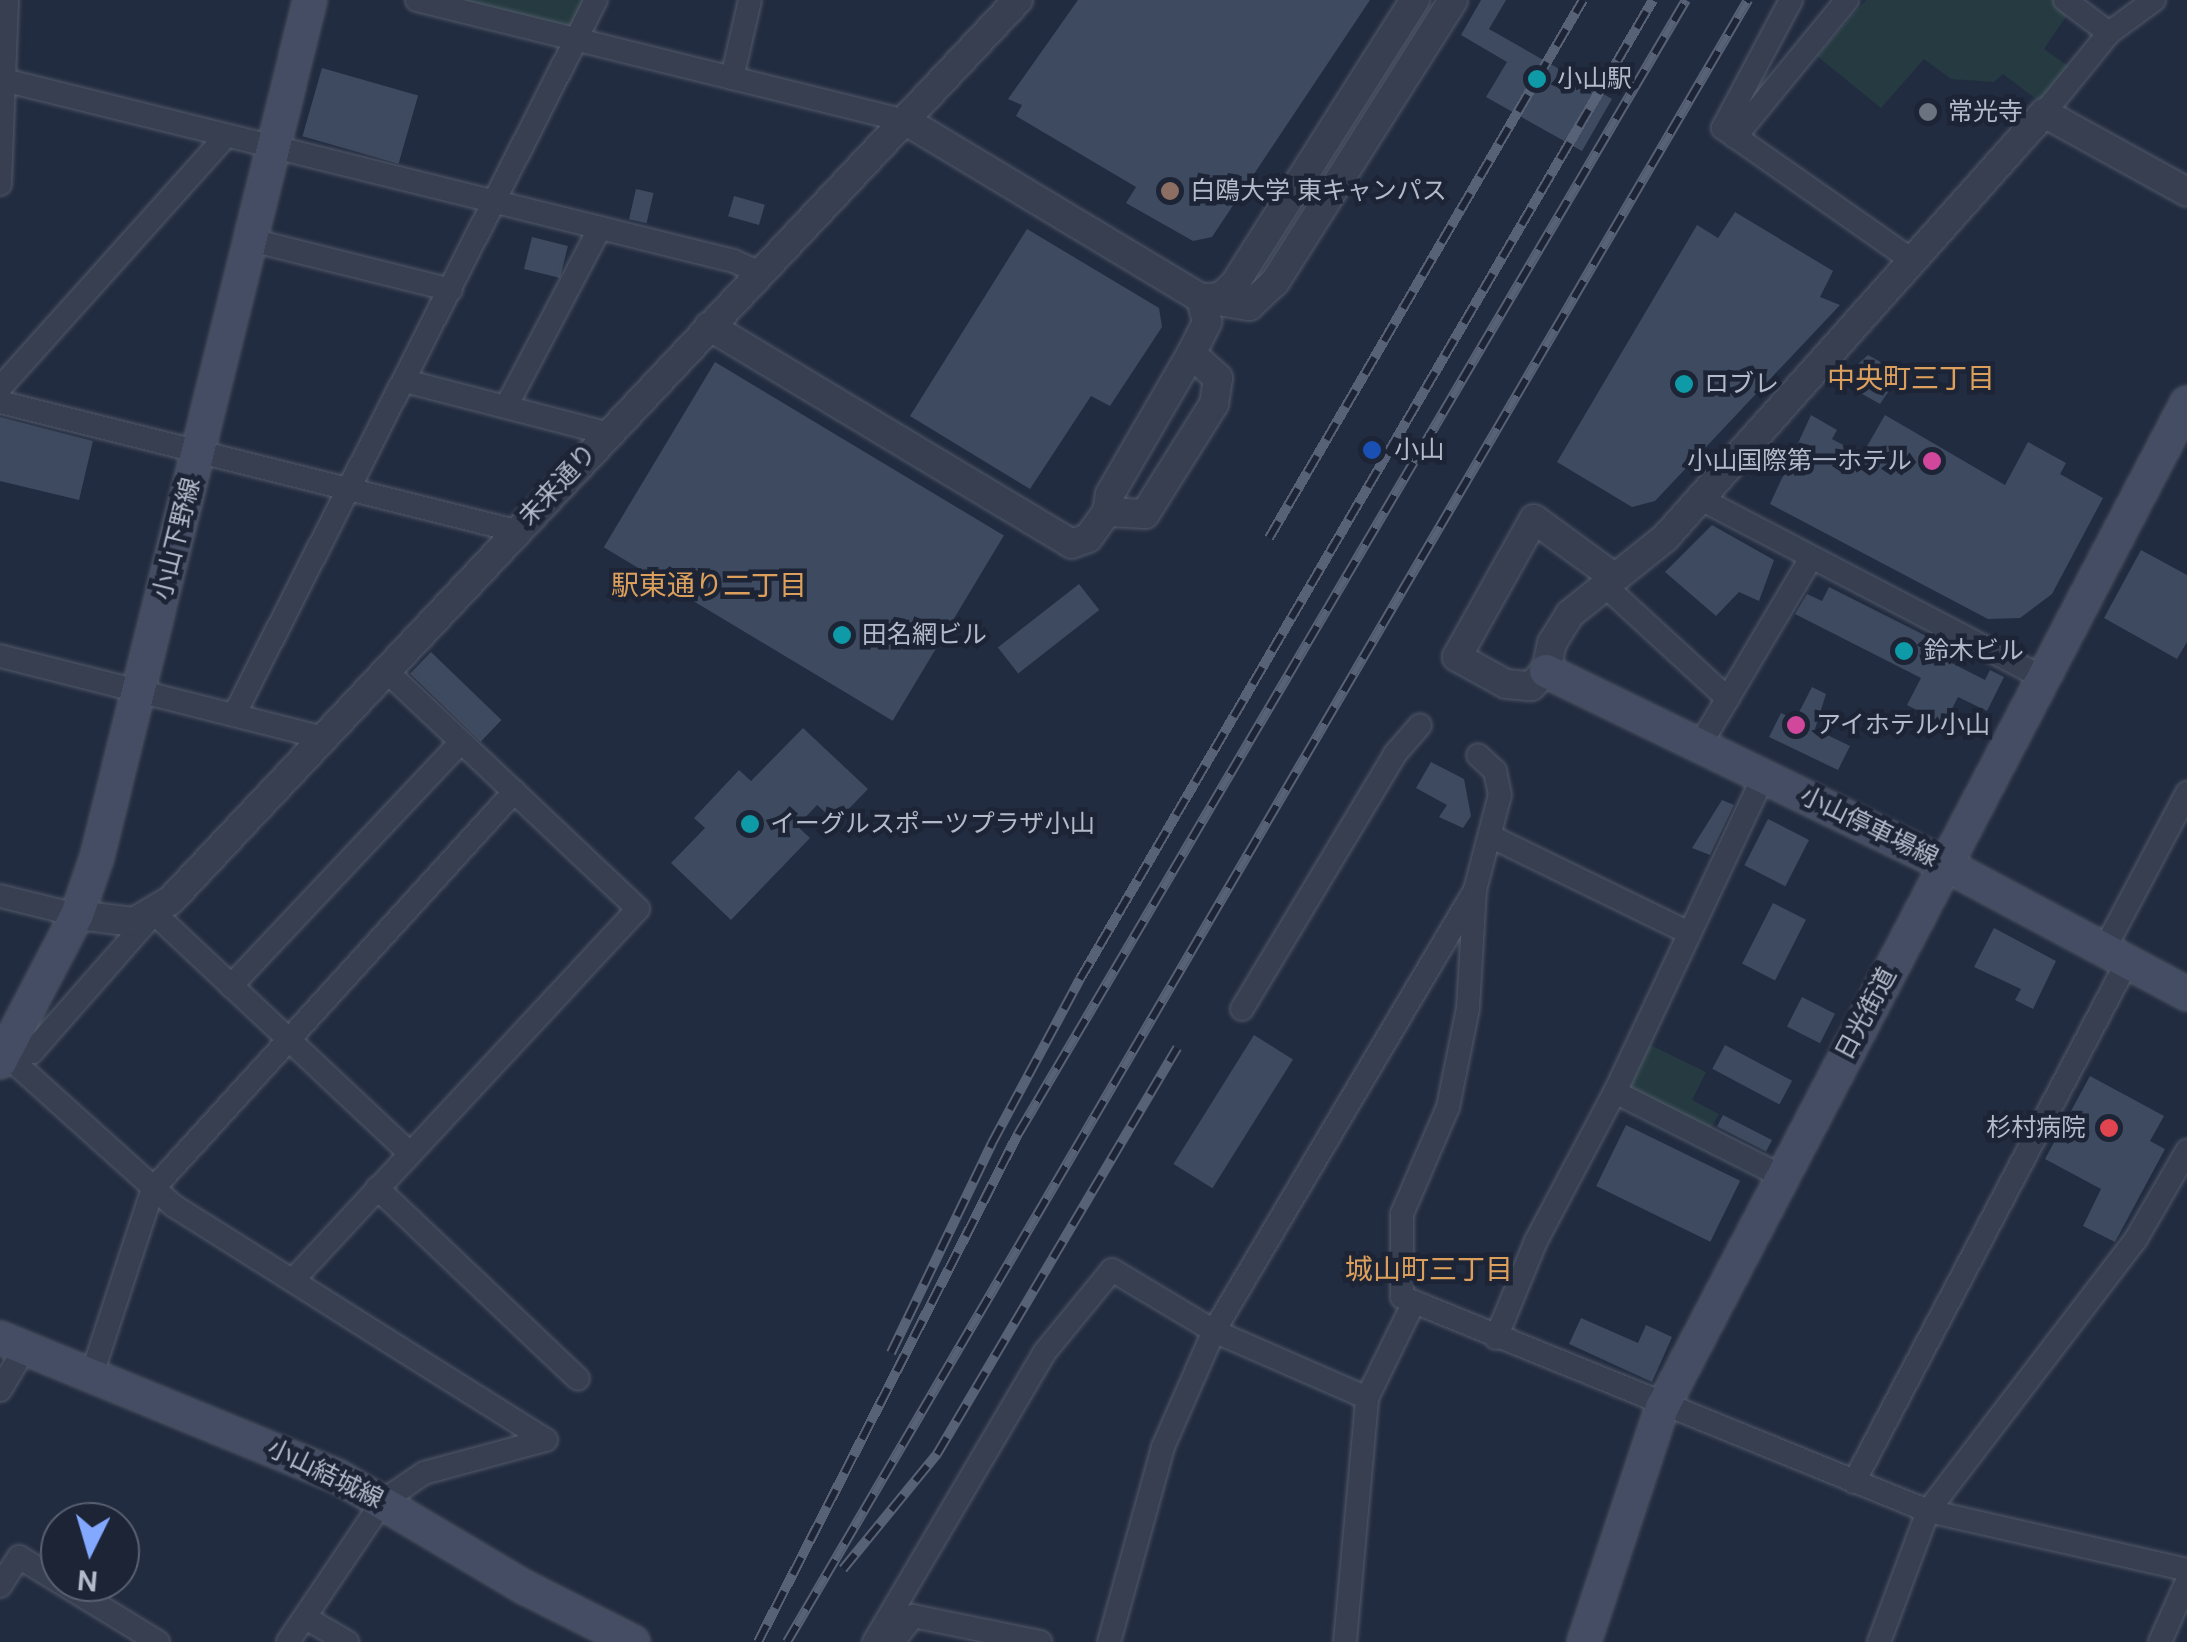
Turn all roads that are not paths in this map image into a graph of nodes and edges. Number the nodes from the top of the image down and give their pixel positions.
1 (8, 0) edge
2 (310, 0) edge
3 (417, 0) edge
4 (596, 0) edge
5 (750, 0) edge
6 (1018, 0) edge
7 (1415, 0) edge
8 (1453, 0) edge
9 (1791, 0) edge
10 (1848, 0) edge
11 (2065, 0) edge
12 (2154, 0) edge
13 (2109, 34) junction
14 (576, 40) junction
15 (732, 78) junction
16 (2, 80) edge
17 (2044, 114) junction
18 (906, 122) junction
19 (226, 136) junction
20 (1736, 137) junction
21 (274, 147) junction
22 (0, 184) edge
23 (2187, 192) edge
24 (496, 200) junction
25 (600, 228) junction
26 (251, 240) junction
27 (1910, 258) junction
28 (762, 274) junction
29 (451, 290) junction
30 (1201, 298) junction
31 (710, 326) junction
32 (1190, 354) junction
33 (405, 381) junction
34 (0, 388) edge
35 (0, 402) edge
36 (2187, 403) edge
37 (507, 405) junction
38 (606, 433) junction
39 (198, 452) junction
40 (352, 486) junction
41 (1701, 499) junction
42 (1107, 512) junction
43 (516, 530) junction
44 (1811, 558) junction
45 (1607, 579) junction
46 (0, 656) edge
47 (1549, 657) junction
48 (386, 672) junction
49 (2040, 676) junction
50 (138, 691) junction
51 (1728, 699) junction
52 (234, 715) junction
53 (1420, 724) dead end
54 (325, 738) junction
55 (461, 742) junction
56 (1700, 745) junction
57 (1478, 755) dead end
58 (1764, 776) junction
59 (514, 792) junction
60 (2187, 793) edge
61 (1492, 838) junction
62 (1944, 864) junction
63 (1475, 890) junction
64 (0, 896) edge
65 (154, 913) junction
66 (77, 915) junction
67 (1688, 932) junction
68 (2116, 956) junction
69 (231, 986) junction
70 (2187, 994) edge
71 (1242, 1009) dead end
72 (286, 1037) junction
73 (3, 1058) edge
74 (1615, 1092) junction
75 (2187, 1151) edge
76 (410, 1153) junction
77 (1782, 1176) junction
78 (377, 1188) junction
79 (153, 1189) junction
80 (294, 1278) junction
81 (1413, 1304) junction
82 (1214, 1331) junction
83 (1496, 1338) junction
84 (13, 1343) edge
85 (92, 1374) junction
86 (578, 1379) dead end
87 (0, 1390) edge
88 (1367, 1398) junction
89 (1662, 1408) junction
90 (1854, 1482) junction
91 (383, 1501) junction
92 (1928, 1510) junction
93 (40, 1569) edge
94 (2187, 1570) edge
95 (2187, 1581) edge
96 (0, 1586) edge
97 (93, 1602) edge
98 (306, 1618) junction
99 (158, 1642) edge
100 (288, 1642) edge
101 (347, 1642) edge
102 (634, 1642) edge
103 (874, 1642) edge
104 (892, 1642) edge
105 (1040, 1642) edge
106 (1109, 1642) edge
107 (1344, 1642) edge
108 (1584, 1642) edge
109 (1879, 1642) edge
110 (2160, 1642) edge

1 - 16 street
2 - 21 main road, 小山下野線
3 - 14 street
4 - 14 street
5 - 15 street
6 - 18 street, 未来通り
7 - 30 street
8 - 30 street
9 - 20 street
10 - 20 street
11 - 13 street
12 - 13 street
13 - 17 street
14 - 15 street
14 - 24 street
15 - 18 street
16 - 19 street
16 - 22 street
17 - 23 street
17 - 27 street
18 - 28 street, 未来通り
18 - 30 street
19 - 21 street
19 - 34 street
20 - 27 street
21 - 24 street
21 - 26 main road, 小山下野線
24 - 25 street
24 - 29 street
25 - 28 street
25 - 37 street
26 - 29 street
26 - 39 main road, 小山下野線
27 - 41 street
28 - 31 street, 未来通り
29 - 33 street
30 - 32 street
31 - 38 street, 未来通り
31 - 42 street
32 - 42 street
32 - 42 street
33 - 37 street
33 - 40 street
35 - 39 street
36 - 49 main road, 日光街道
37 - 38 street
38 - 43 street, 未来通り
39 - 40 street
39 - 50 main road, 小山下野線
40 - 43 street
40 - 52 street
41 - 44 street
41 - 45 street
43 - 48 street, 未来通り
44 - 49 street
44 - 51 street
45 - 47 street
45 - 47 street
45 - 51 street
46 - 50 street
47 - 56 main road, 小山停車場線
48 - 54 street, 未来通り
48 - 55 street
49 - 62 main road, 日光街道
50 - 52 street
50 - 66 main road, 小山下野線
51 - 56 street
52 - 54 street
53 - 71 street
54 - 65 street, 未来通り
55 - 59 street
55 - 69 street
56 - 58 main road, 小山停車場線
57 - 61 street
58 - 62 main road, 小山停車場線
58 - 67 street
59 - 72 street
59 - 76 street
60 - 68 street
61 - 63 street
61 - 67 street
62 - 68 main road, 小山停車場線
62 - 77 main road, 日光街道
63 - 81 street
63 - 82 street
64 - 66 street
65 - 66 street
65 - 69 street
65 - 73 street
66 - 73 main road, 小山下野線
67 - 74 street
68 - 70 main road, 小山停車場線
68 - 90 street
69 - 72 street
72 - 76 street
72 - 79 street
73 - 79 street
74 - 77 street
74 - 83 street
75 - 92 street
76 - 78 street
77 - 89 main road, 日光街道
78 - 80 street
78 - 86 street
79 - 80 street
79 - 85 street
80 - 91 street
81 - 83 street
81 - 88 street
82 - 88 street
82 - 103 street
82 - 106 street
83 - 89 street
84 - 85 main road, 小山結城線
84 - 87 street
85 - 91 main road, 小山結城線
88 - 107 street
89 - 90 street
89 - 108 main road, 日光街道
90 - 92 street
91 - 98 street
91 - 102 main road, 小山結城線
92 - 94 street
92 - 109 street
93 - 96 street
95 - 110 street
97 - 99 street
98 - 100 street
98 - 101 street
104 - 105 street

